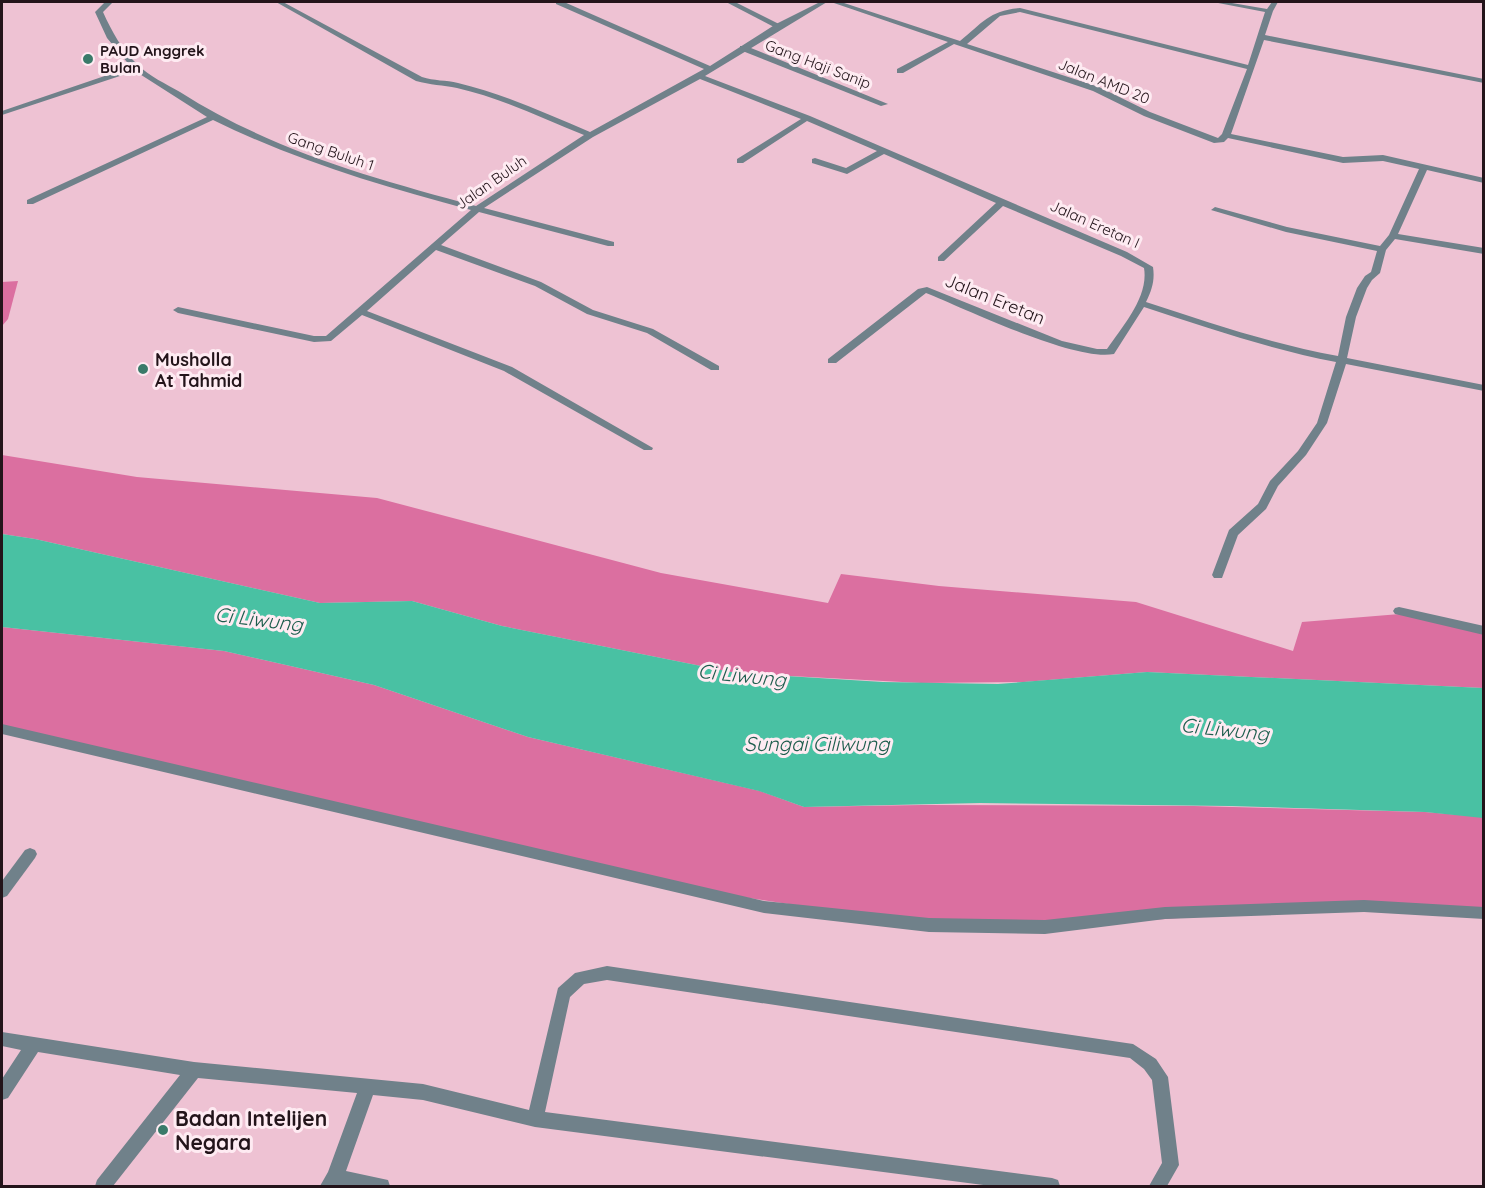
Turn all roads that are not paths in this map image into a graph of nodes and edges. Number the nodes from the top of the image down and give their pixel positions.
1 (109, 2) edge
2 (279, 2) edge
3 (559, 2) edge
4 (730, 2) edge
5 (825, 2) edge
6 (835, 2) edge
7 (1217, 2) edge
8 (1275, 2) edge
9 (1269, 11) junction
10 (779, 26) junction
11 (1262, 37) junction
12 (959, 42) junction
13 (743, 48) junction
14 (136, 68) junction
15 (1251, 68) junction
16 (710, 69) junction
17 (900, 71) dead end
18 (699, 76) junction
19 (1484, 81) edge
20 (884, 104) dead end
21 (2, 113) edge
22 (213, 117) junction
23 (807, 118) junction
24 (590, 135) junction
25 (1226, 135) junction
26 (884, 151) junction
27 (740, 161) dead end
28 (815, 161) dead end
29 (1424, 167) junction
30 (1484, 181) edge
31 (30, 202) dead end
32 (1002, 202) junction
33 (478, 208) junction
34 (1215, 210) dead end
35 (1393, 236) junction
36 (611, 244) dead end
37 (435, 246) junction
38 (1382, 249) junction
39 (1484, 251) edge
40 (941, 259) dead end
41 (1141, 303) junction
42 (178, 310) dead end
43 (362, 312) junction
44 (1342, 360) junction
45 (832, 362) dead end
46 (715, 368) dead end
47 (1484, 388) edge
48 (648, 448) dead end
49 (1218, 575) dead end
50 (1399, 611) dead end
51 (1484, 631) edge
52 (2, 729) edge
53 (30, 854) dead end
54 (2, 892) edge
55 (1484, 913) edge
56 (2, 1039) edge
57 (34, 1044) junction
58 (194, 1070) junction
59 (367, 1088) junction
60 (2, 1092) edge
61 (535, 1119) junction
62 (331, 1182) edge
63 (103, 1186) edge
64 (382, 1186) edge
65 (1052, 1186) edge
66 (1157, 1186) edge

1 - 14 street, Gang Buluh 1
2 - 24 street
3 - 16 street
4 - 10 street
5 - 10 street, Jalan Buluh
6 - 12 street, Jalan AMD 20
7 - 9 street
8 - 9 street
9 - 11 street
10 - 13 street, Jalan Buluh
11 - 15 street
11 - 19 street
12 - 15 street
12 - 17 street
12 - 25 street, Jalan AMD 20
13 - 16 street, Jalan Buluh
13 - 20 street, Gang Haji Sanip
14 - 21 street
14 - 22 street, Gang Buluh 1
15 - 25 street
16 - 18 street, Jalan Buluh
18 - 23 street, Jalan Eretan I
18 - 24 street, Jalan Buluh
22 - 31 street
22 - 33 street, Gang Buluh 1
23 - 26 street, Jalan Eretan I
23 - 27 street
24 - 33 street, Jalan Buluh
25 - 29 street, Jalan AMD 20
26 - 28 street
26 - 32 street, Jalan Eretan I
29 - 30 street, Jalan AMD 20
29 - 35 street
32 - 40 street
32 - 41 street, Jalan Eretan I
33 - 36 street, Gang Buluh 1
33 - 37 street, Jalan Buluh
34 - 38 street
35 - 38 street
35 - 39 street
37 - 43 street, Jalan Buluh
37 - 46 street
38 - 44 street
41 - 44 street
41 - 45 street, Jalan Eretan
42 - 43 street, Jalan Buluh
43 - 48 street
44 - 47 street
44 - 49 street
50 - 51 street
52 - 55 street
53 - 54 street
56 - 57 street
57 - 58 street
57 - 60 street
58 - 59 street
58 - 63 street
59 - 61 street
59 - 62 street
61 - 65 street
61 - 66 street
62 - 64 street

